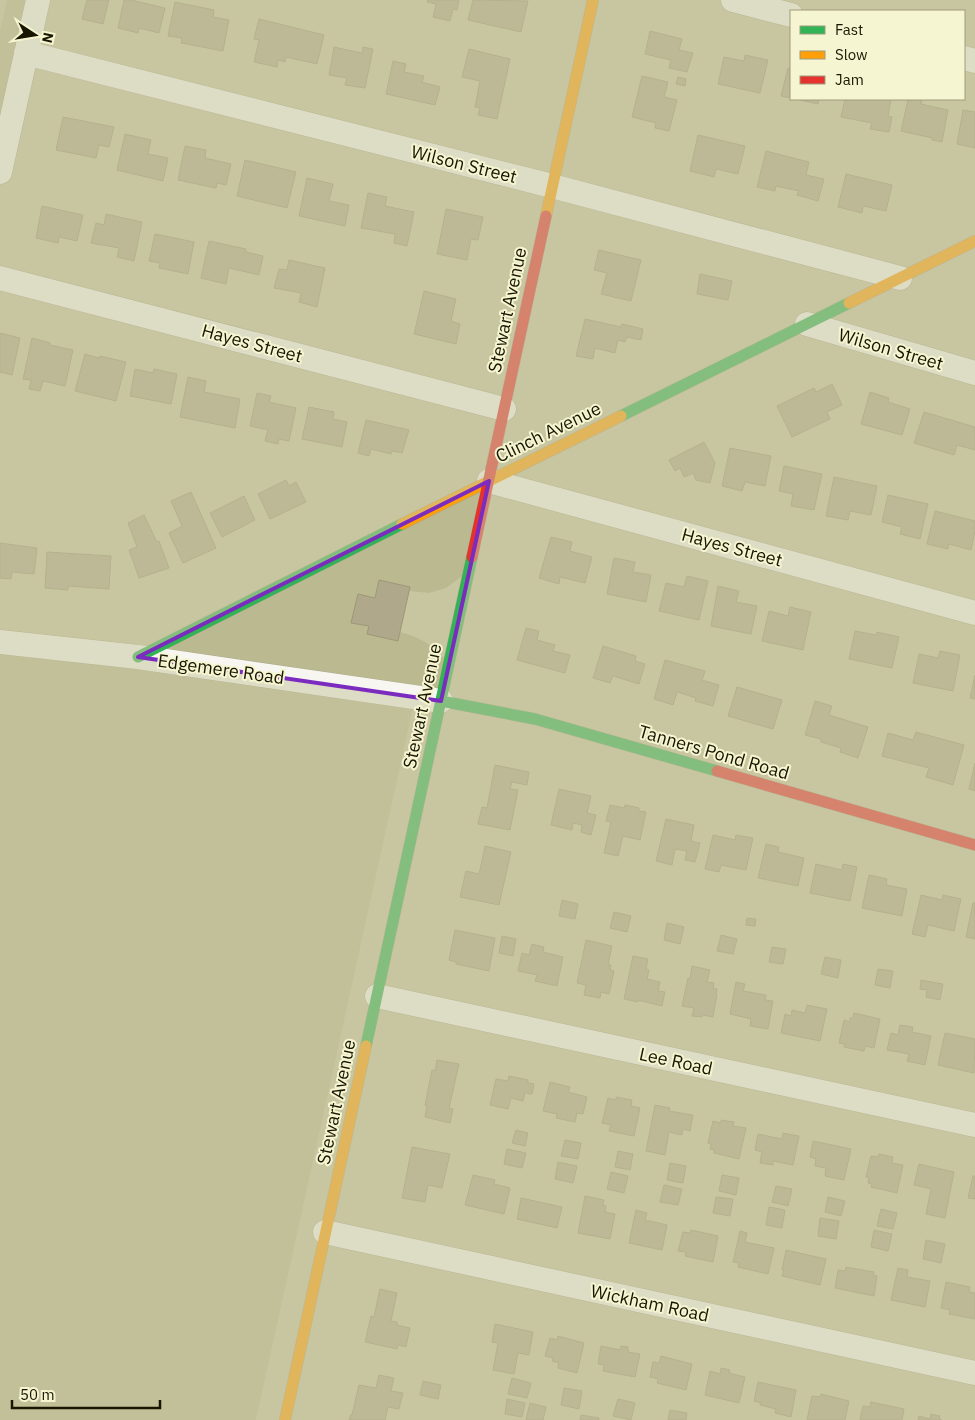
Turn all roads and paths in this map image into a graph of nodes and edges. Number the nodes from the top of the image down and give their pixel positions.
1 (38, 0) edge
2 (594, 0) edge
3 (733, 0) edge
4 (790, 15) edge
5 (26, 53) junction
6 (0, 172) edge
7 (552, 186) junction
8 (975, 241) edge
9 (0, 278) edge
10 (900, 278) junction
11 (807, 324) junction
12 (975, 373) edge
13 (504, 409) junction
14 (489, 481) junction
15 (975, 613) edge
16 (0, 642) edge
17 (138, 656) junction
18 (441, 701) junction
19 (975, 844) edge
20 (377, 996) junction
21 (975, 1126) edge
22 (326, 1232) junction
23 (975, 1373) edge
24 (284, 1420) edge

1 - 5 street
2 - 7 street, Stewart Avenue
3 - 4 street
5 - 6 street
5 - 7 street, Wilson Street
7 - 10 street, Wilson Street
7 - 13 street, Stewart Avenue
8 - 10 street, Clinch Avenue
9 - 13 street, Hayes Street
10 - 11 street, Clinch Avenue
11 - 12 street, Wilson Street
11 - 14 street, Clinch Avenue
13 - 14 street, Stewart Avenue
14 - 15 street, Hayes Street
14 - 17 street, Clinch Avenue
14 - 18 street, Stewart Avenue
16 - 17 street, Edgemere Road
17 - 18 street, Edgemere Road
18 - 19 street, Tanners Pond Road
18 - 20 street, Stewart Avenue
20 - 21 street, Lee Road
20 - 22 street, Stewart Avenue
22 - 23 street, Wickham Road
22 - 24 street, Stewart Avenue

